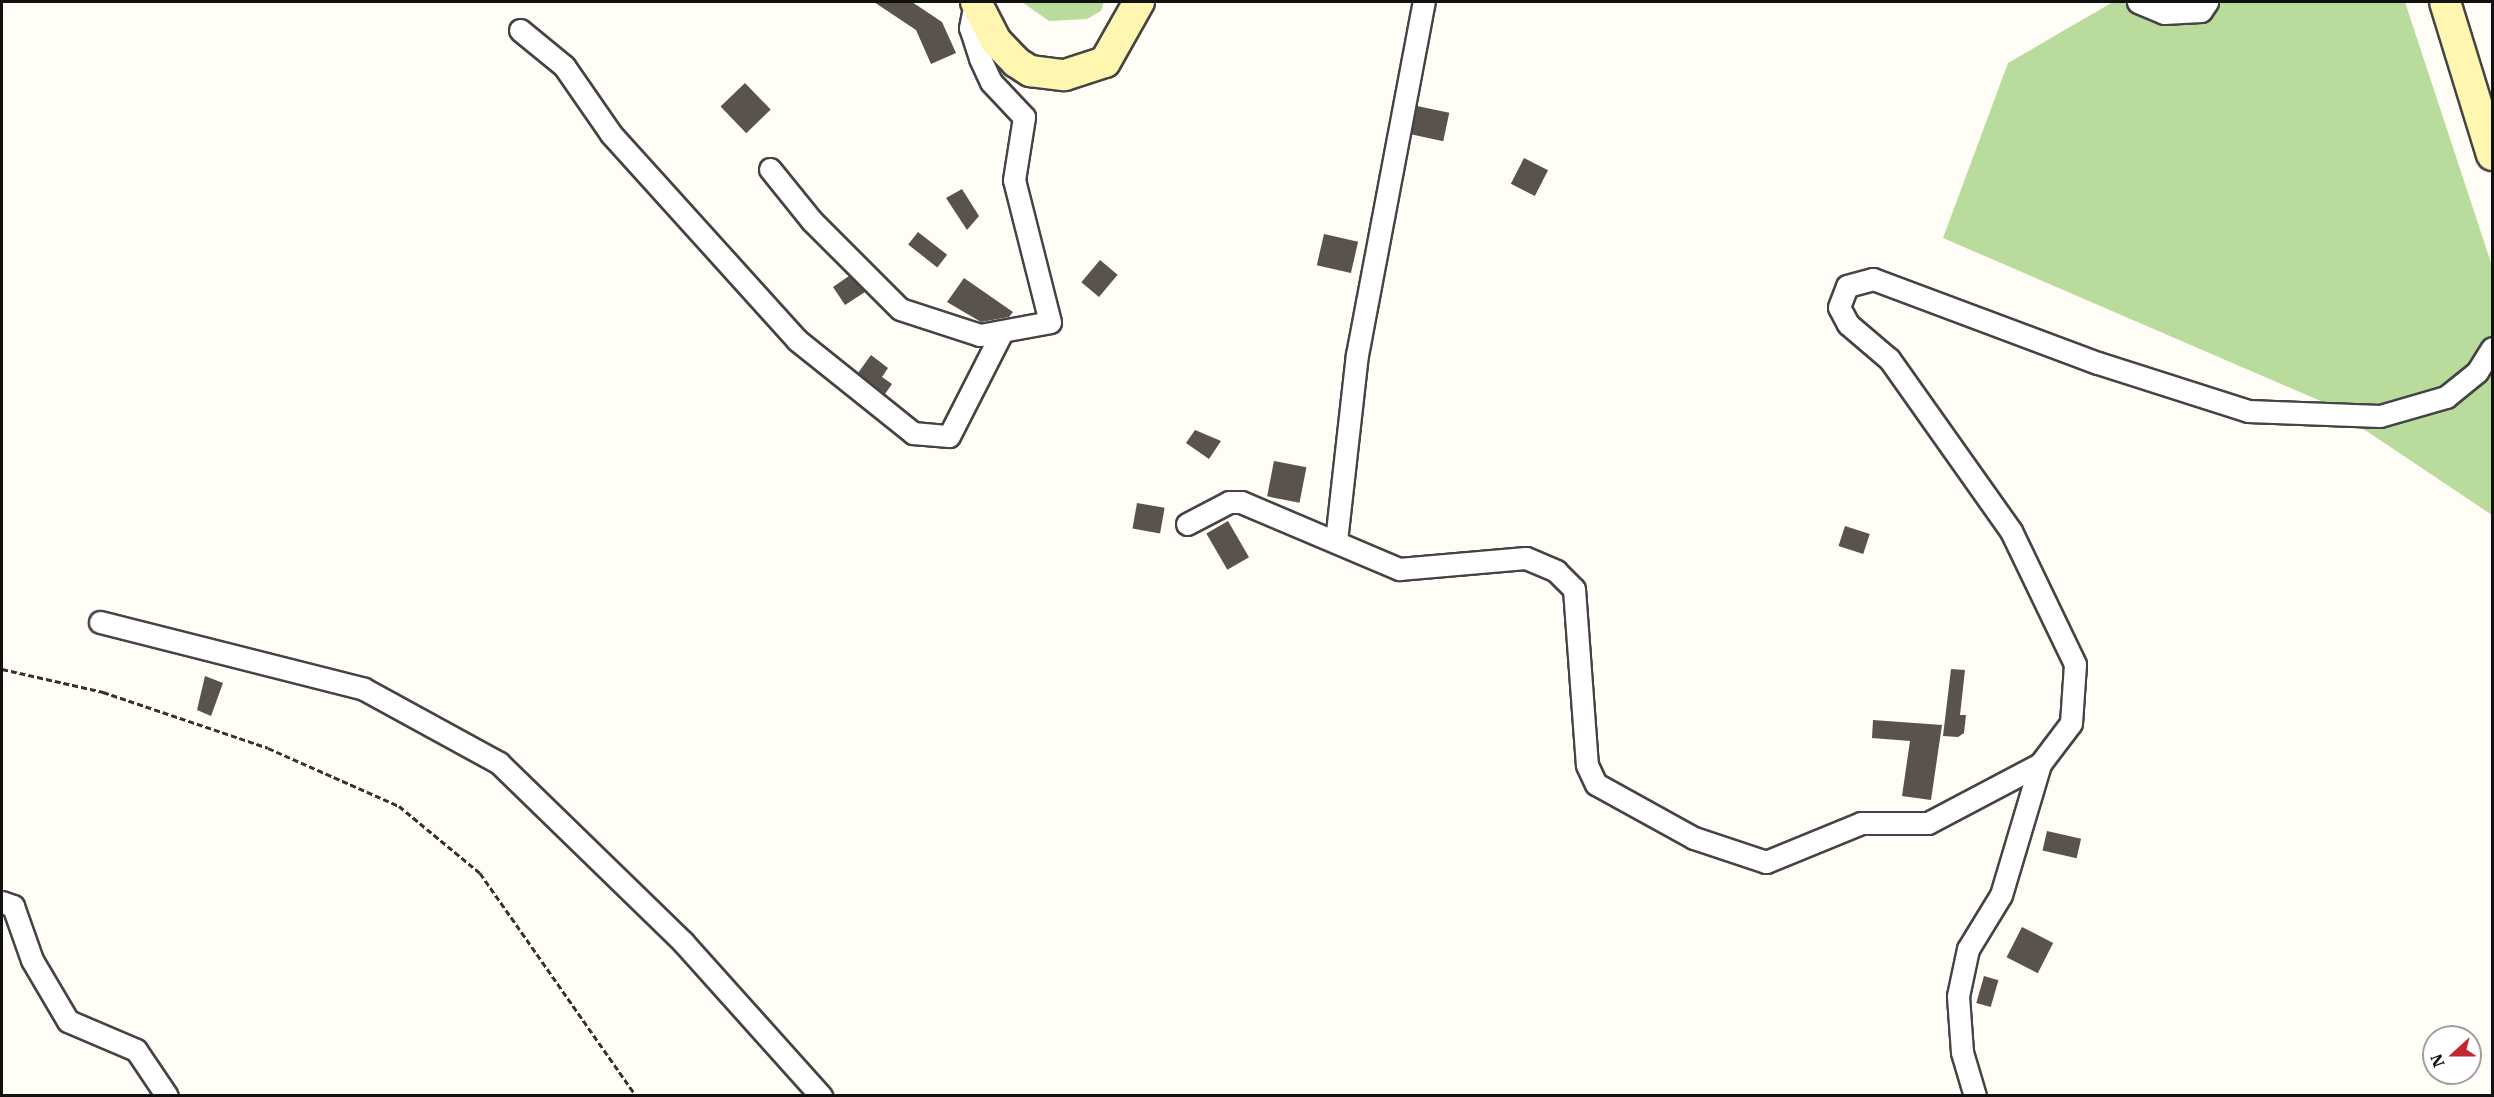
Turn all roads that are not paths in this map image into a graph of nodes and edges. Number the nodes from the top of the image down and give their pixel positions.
1 (975, 2) edge
2 (992, 2) edge
3 (1122, 2) edge
4 (1139, 2) edge
5 (1424, 2) edge
6 (2138, 2) edge
7 (2207, 2) edge
8 (2445, 2) edge
9 (2464, 2) edge
10 (520, 30) dead end
11 (2493, 95) edge
12 (2493, 154) edge
13 (770, 169) dead end
14 (1002, 332) junction
15 (2493, 348) edge
16 (1187, 524) dead end
17 (1336, 541) junction
18 (100, 622) dead end
19 (2040, 765) junction
20 (2, 902) edge
21 (167, 1095) edge
22 (821, 1095) edge
23 (1975, 1095) edge

1 - 4 main road
1 - 14 street
2 - 3 main road
5 - 17 street
6 - 7 street
8 - 12 main road
9 - 11 main road
10 - 14 street
13 - 14 street
15 - 19 street
16 - 17 street
17 - 19 street
18 - 22 street
19 - 23 street
20 - 21 street

